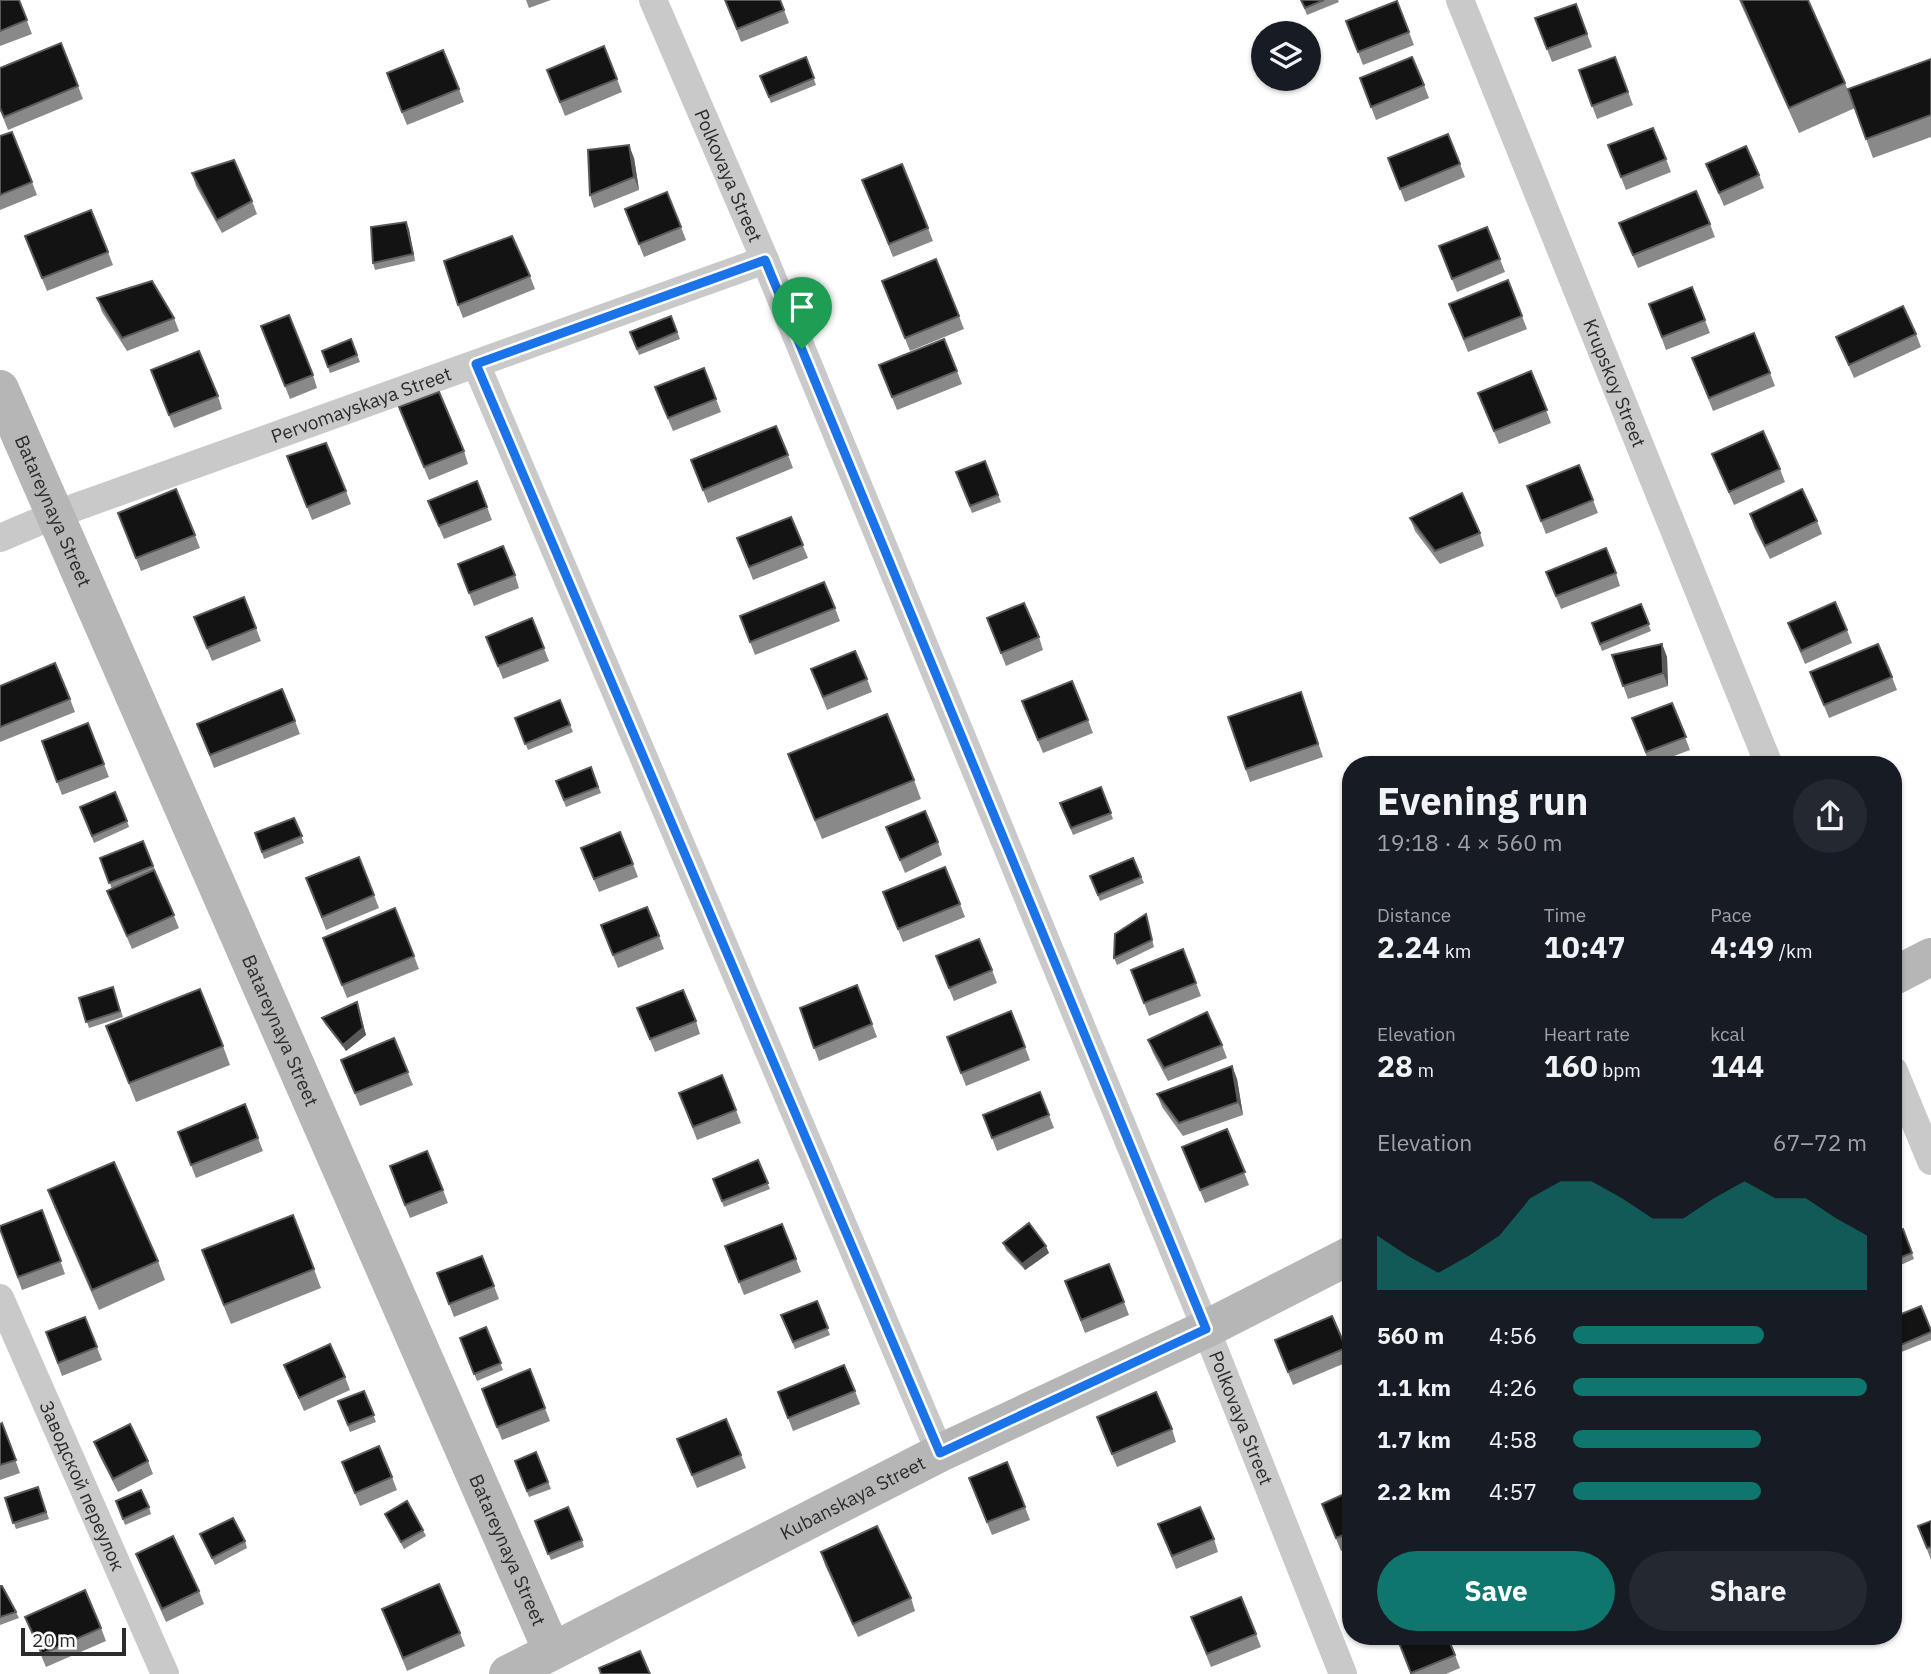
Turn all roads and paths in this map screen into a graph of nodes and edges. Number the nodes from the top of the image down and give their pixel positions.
1 (653, 0) edge
2 (1461, 0) edge
3 (765, 260) junction
4 (476, 364) junction
5 (0, 389) edge
6 (54, 515) junction
7 (0, 538) edge
8 (1765, 756) edge
9 (1931, 957) edge
10 (1902, 972) edge
11 (1902, 1090) edge
12 (1931, 1161) edge
13 (1342, 1260) edge
14 (0, 1297) edge
15 (1206, 1329) junction
16 (940, 1453) junction
17 (556, 1663) edge
18 (165, 1674) edge
19 (509, 1674) edge
20 (1343, 1674) edge

1 - 3 street, Polkovaya Street
2 - 8 street, Krupskoy Street
3 - 4 street, Pervomayskaya Street
3 - 15 street, Polkovaya Street
4 - 6 street, Pervomayskaya Street
4 - 16 street
5 - 6 street, Batareynaya Street
6 - 7 street, Pervomayskaya Street
6 - 17 street, Batareynaya Street
9 - 10 street
11 - 12 street
13 - 15 street, Kubanskaya Street
14 - 18 street, Заводской переулок
15 - 16 street, Kubanskaya Street
15 - 20 street, Polkovaya Street
16 - 17 street, Kubanskaya Street
17 - 19 street, Kubanskaya Street

